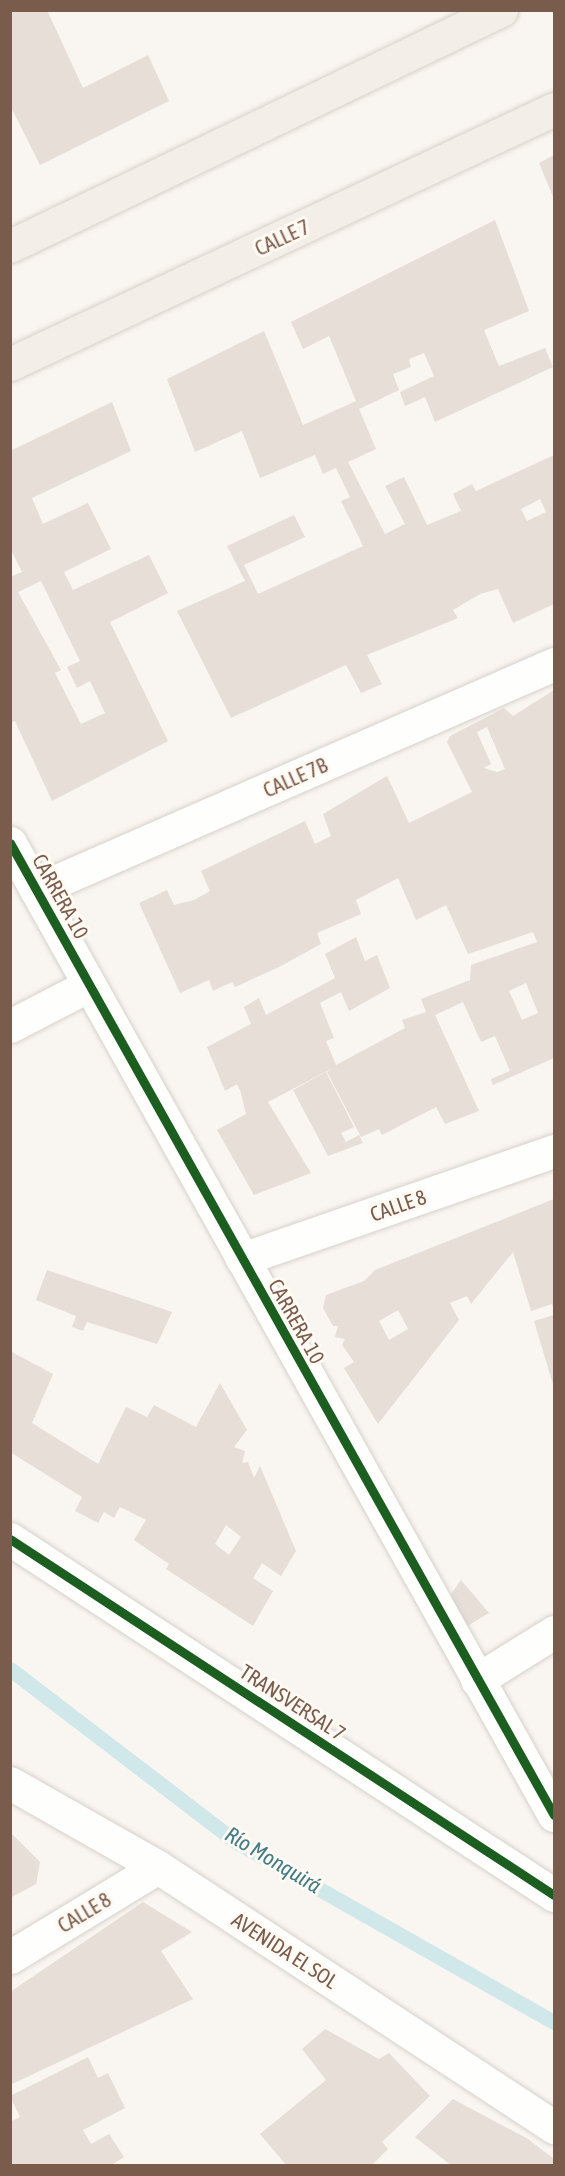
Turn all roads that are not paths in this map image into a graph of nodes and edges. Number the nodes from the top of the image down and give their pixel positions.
1 (501, 10) edge
2 (555, 109) edge
3 (10, 246) edge
4 (10, 364) edge
5 (555, 664) edge
6 (10, 843) edge
7 (36, 890) junction
8 (89, 985) junction
9 (10, 1026) edge
10 (555, 1151) edge
11 (242, 1259) junction
12 (10, 1539) edge
13 (555, 1632) edge
14 (477, 1680) junction
15 (10, 1783) edge
16 (554, 1814) edge
17 (158, 1867) junction
18 (555, 1895) edge
19 (10, 1957) edge
20 (555, 2127) edge

1 - 3 main road
2 - 4 main road, CALLE 7
5 - 7 street, CALLE 7B
6 - 7 street, CARRERA 10
7 - 8 street, CARRERA 10
8 - 9 street
8 - 11 street, CARRERA 10
10 - 11 street, CALLE 8
11 - 14 street, CARRERA 10
12 - 18 street, TRANSVERSAL 7
13 - 14 street
14 - 16 street, CARRERA 10
15 - 17 street, AVENIDA EL SOL
17 - 19 street, CALLE 8
17 - 20 street, AVENIDA EL SOL

